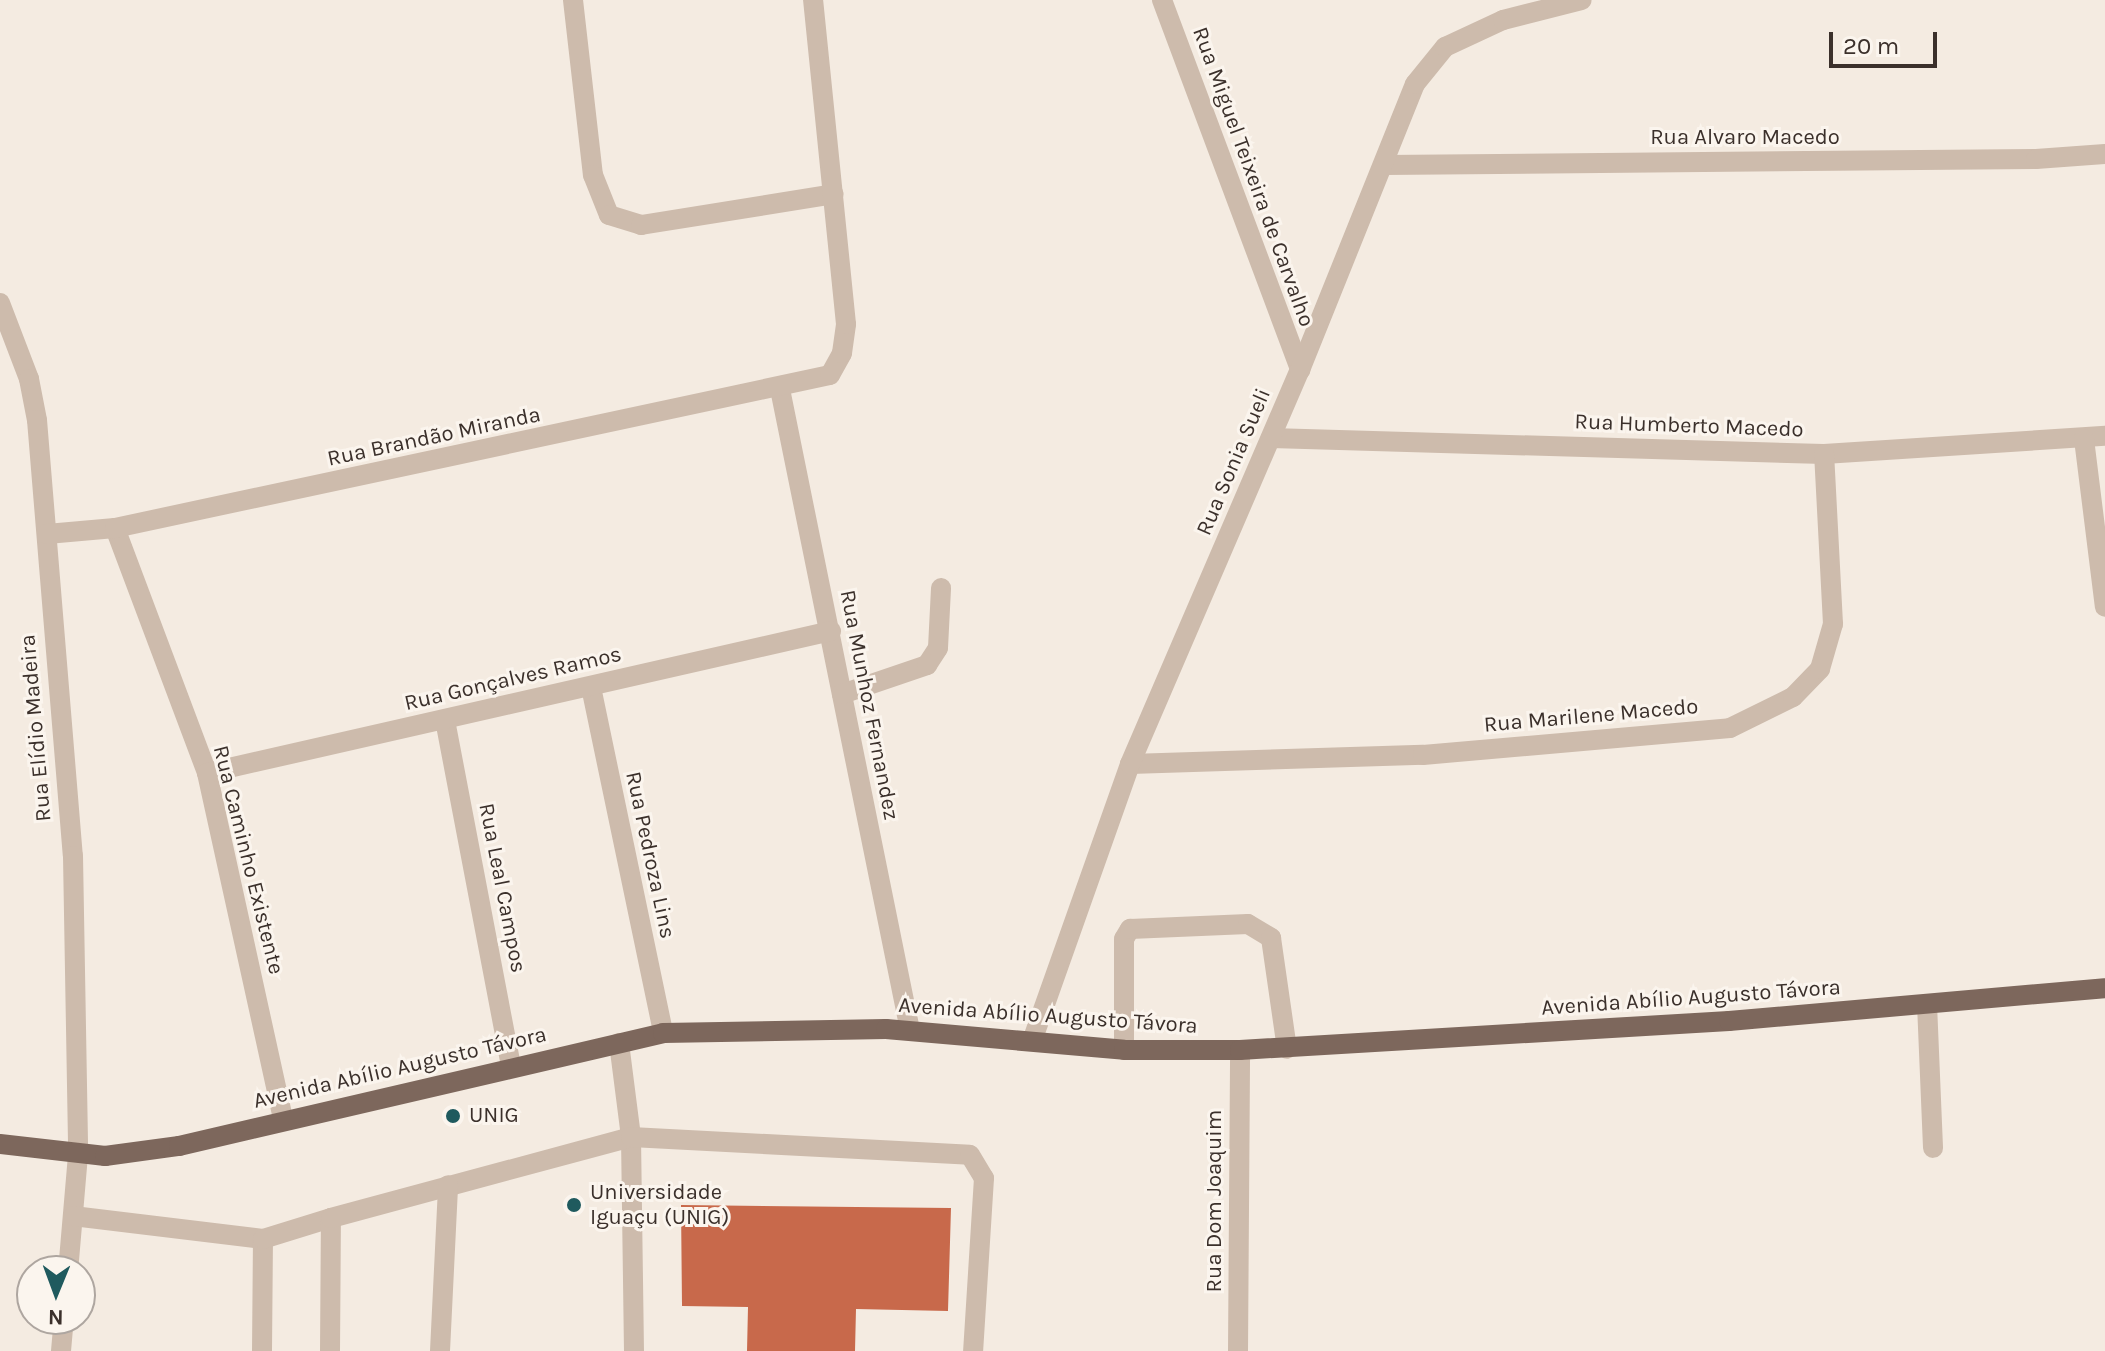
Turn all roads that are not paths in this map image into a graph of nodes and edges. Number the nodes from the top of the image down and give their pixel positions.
1 (573, 0) edge
2 (813, 0) edge
3 (1162, 0) edge
4 (1582, 0) edge
5 (2105, 154) edge
6 (1385, 165) junction
7 (834, 194) junction
8 (0, 303) edge
9 (1300, 370) junction
10 (780, 389) junction
11 (2105, 436) edge
12 (1271, 438) junction
13 (2084, 439) junction
14 (1824, 454) junction
15 (115, 528) junction
16 (47, 534) junction
17 (941, 588) dead end
18 (2105, 607) edge
19 (831, 631) junction
20 (591, 687) junction
21 (842, 694) junction
22 (445, 720) junction
23 (1130, 764) junction
24 (207, 773) junction
25 (2105, 988) edge
26 (1927, 1004) junction
27 (910, 1030) junction
28 (663, 1033) junction
29 (1032, 1041) junction
30 (619, 1043) junction
31 (1287, 1049) junction
32 (1124, 1050) junction
33 (1240, 1050) junction
34 (511, 1065) junction
35 (283, 1119) junction
36 (631, 1137) junction
37 (0, 1144) edge
38 (1933, 1148) dead end
39 (78, 1155) junction
40 (448, 1185) junction
41 (73, 1216) junction
42 (331, 1218) junction
43 (263, 1239) junction
44 (69, 1255) edge
45 (262, 1351) edge
46 (330, 1351) edge
47 (440, 1351) edge
48 (634, 1351) edge
49 (973, 1351) edge
50 (1238, 1351) edge

1 - 7 street
2 - 7 street
3 - 9 street, Rua Miguel Teixeira de Carvalho
4 - 6 street, Rua Sonia Sueli
5 - 6 street, Rua Alvaro Macedo
6 - 9 street, Rua Sonia Sueli
7 - 10 street, Rua Brandão Miranda
8 - 16 street, Rua Elídio Madeira
9 - 12 street, Rua Sonia Sueli
10 - 15 street, Rua Brandão Miranda
10 - 19 street, Rua Munhoz Fernandez
11 - 13 street, Rua Humberto Macedo
12 - 14 street, Rua Humberto Macedo
12 - 23 street, Rua Sonia Sueli
13 - 14 street, Rua Humberto Macedo
13 - 18 street
14 - 23 street, Rua Marilene Macedo
15 - 16 street, Rua Brandão Miranda
15 - 24 street, Rua Caminho Existente
16 - 39 street, Rua Elídio Madeira
17 - 21 street
19 - 20 street, Rua Gonçalves Ramos
19 - 21 street, Rua Munhoz Fernandez
20 - 22 street, Rua Gonçalves Ramos
20 - 28 street, Rua Pedroza Lins
21 - 27 street, Rua Munhoz Fernandez
22 - 24 street, Rua Gonçalves Ramos
22 - 34 street, Rua Leal Campos
23 - 29 street, Rua Sonia Sueli
24 - 35 street, Rua Caminho Existente
25 - 26 main road, Avenida Abílio Augusto Távora
26 - 31 main road, Avenida Abílio Augusto Távora
26 - 38 street
27 - 28 main road, Avenida Abílio Augusto Távora
27 - 29 main road, Avenida Abílio Augusto Távora
28 - 30 main road, Avenida Abílio Augusto Távora
29 - 32 main road, Avenida Abílio Augusto Távora
30 - 34 main road, Avenida Abílio Augusto Távora
30 - 36 street
31 - 32 street
31 - 33 main road, Avenida Abílio Augusto Távora
32 - 33 main road, Avenida Abílio Augusto Távora
33 - 50 street, Rua Dom Joaquim
34 - 35 main road, Avenida Abílio Augusto Távora
35 - 39 main road, Avenida Abílio Augusto Távora
36 - 40 street
36 - 48 street
36 - 49 street
37 - 39 main road, Avenida Abílio Augusto Távora
39 - 41 street, Rua Elídio Madeira
40 - 42 street
40 - 47 street
41 - 43 street
41 - 44 street, Rua Elídio Madeira
42 - 43 street
42 - 46 street
43 - 45 street

